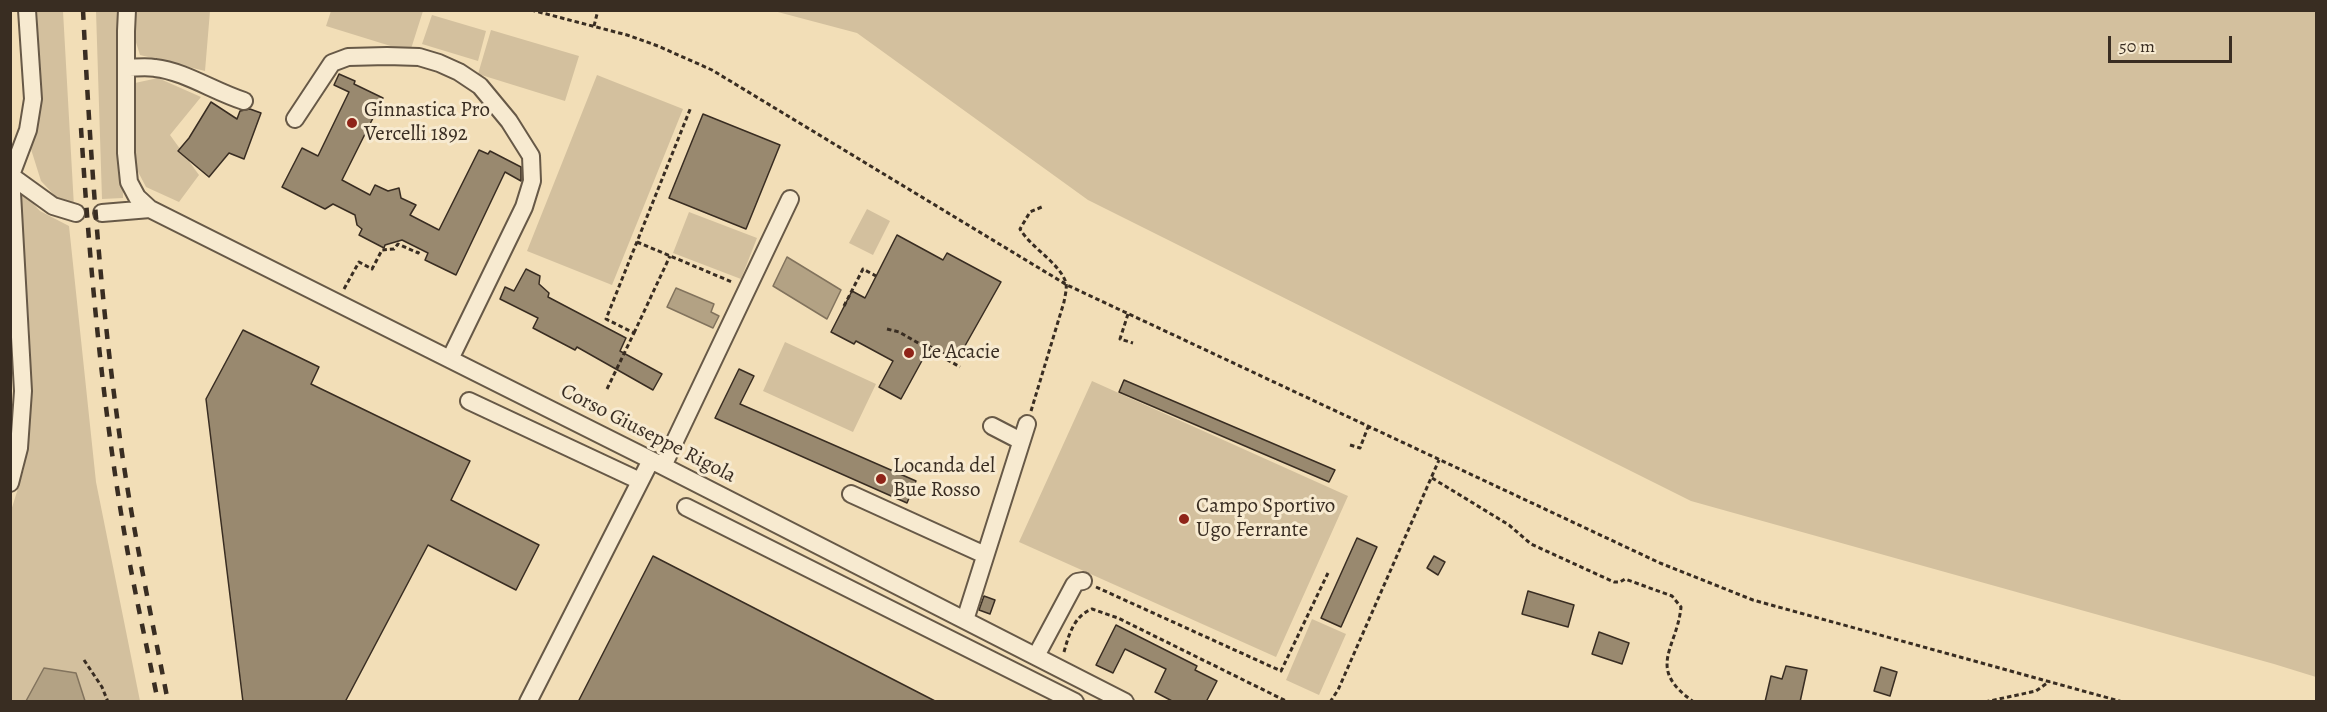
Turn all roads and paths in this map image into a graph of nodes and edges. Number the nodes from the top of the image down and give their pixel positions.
1 (27, 10) edge
2 (128, 10) edge
3 (531, 10) edge
4 (598, 10) edge
5 (594, 27) junction
6 (126, 68) junction
7 (244, 101) dead end
8 (692, 107) dead end
9 (295, 119) dead end
10 (10, 175) edge
11 (790, 199) dead end
12 (1044, 206) dead end
13 (150, 209) junction
14 (76, 213) dead end
15 (102, 213) dead end
16 (637, 243) junction
17 (420, 249) dead end
18 (670, 256) junction
19 (876, 276) dead end
20 (1067, 285) junction
21 (345, 288) dead end
22 (747, 288) junction
23 (844, 306) dead end
24 (1128, 314) junction
25 (887, 329) dead end
26 (634, 333) junction
27 (1133, 343) dead end
28 (450, 359) junction
29 (960, 367) dead end
30 (607, 389) dead end
31 (469, 401) dead end
32 (1027, 424) joint
33 (992, 426) dead end
34 (1368, 427) junction
35 (1021, 441) junction
36 (1350, 445) dead end
37 (1439, 460) junction
38 (657, 463) junction
39 (1432, 478) junction
40 (640, 481) junction
41 (10, 483) edge
42 (851, 494) dead end
43 (686, 507) dead end
44 (985, 555) junction
45 (1328, 573) dead end
46 (1083, 581) joint
47 (965, 620) junction
48 (1036, 656) junction
49 (84, 660) dead end
50 (1060, 669) junction
51 (2050, 681) junction
52 (108, 702) edge
53 (528, 702) edge
54 (1075, 702) edge
55 (1125, 702) edge
56 (1288, 702) edge
57 (1330, 702) edge
58 (1694, 702) edge
59 (1985, 702) edge
60 (2123, 702) edge

1 - 10 street
2 - 6 street
3 - 5 path
4 - 5 path
5 - 20 path
6 - 7 street
6 - 13 street
8 - 16 path
9 - 28 street
10 - 14 street
10 - 41 street
11 - 22 street
12 - 20 path
13 - 15 street
13 - 28 street, Corso Giuseppe Rigola
16 - 18 path
16 - 26 path
17 - 21 path
18 - 22 path
18 - 26 path
19 - 23 path
20 - 24 path
20 - 32 path
22 - 38 street
24 - 27 path
24 - 34 path
25 - 29 path
26 - 30 path
28 - 38 street, Corso Giuseppe Rigola
31 - 40 street
32 - 35 street
33 - 35 street
34 - 36 path
34 - 37 path
35 - 44 street
37 - 39 path
37 - 51 path
38 - 40 street
38 - 47 street, Corso Giuseppe Rigola
39 - 57 path
39 - 58 path
40 - 53 street
42 - 44 street
43 - 54 street
44 - 47 street
45 - 46 path
46 - 48 street
47 - 48 street, Corso Giuseppe Rigola
48 - 50 street, Corso Giuseppe Rigola
49 - 52 path
50 - 55 street, Corso Giuseppe Rigola
50 - 56 path
51 - 59 path
51 - 60 path

